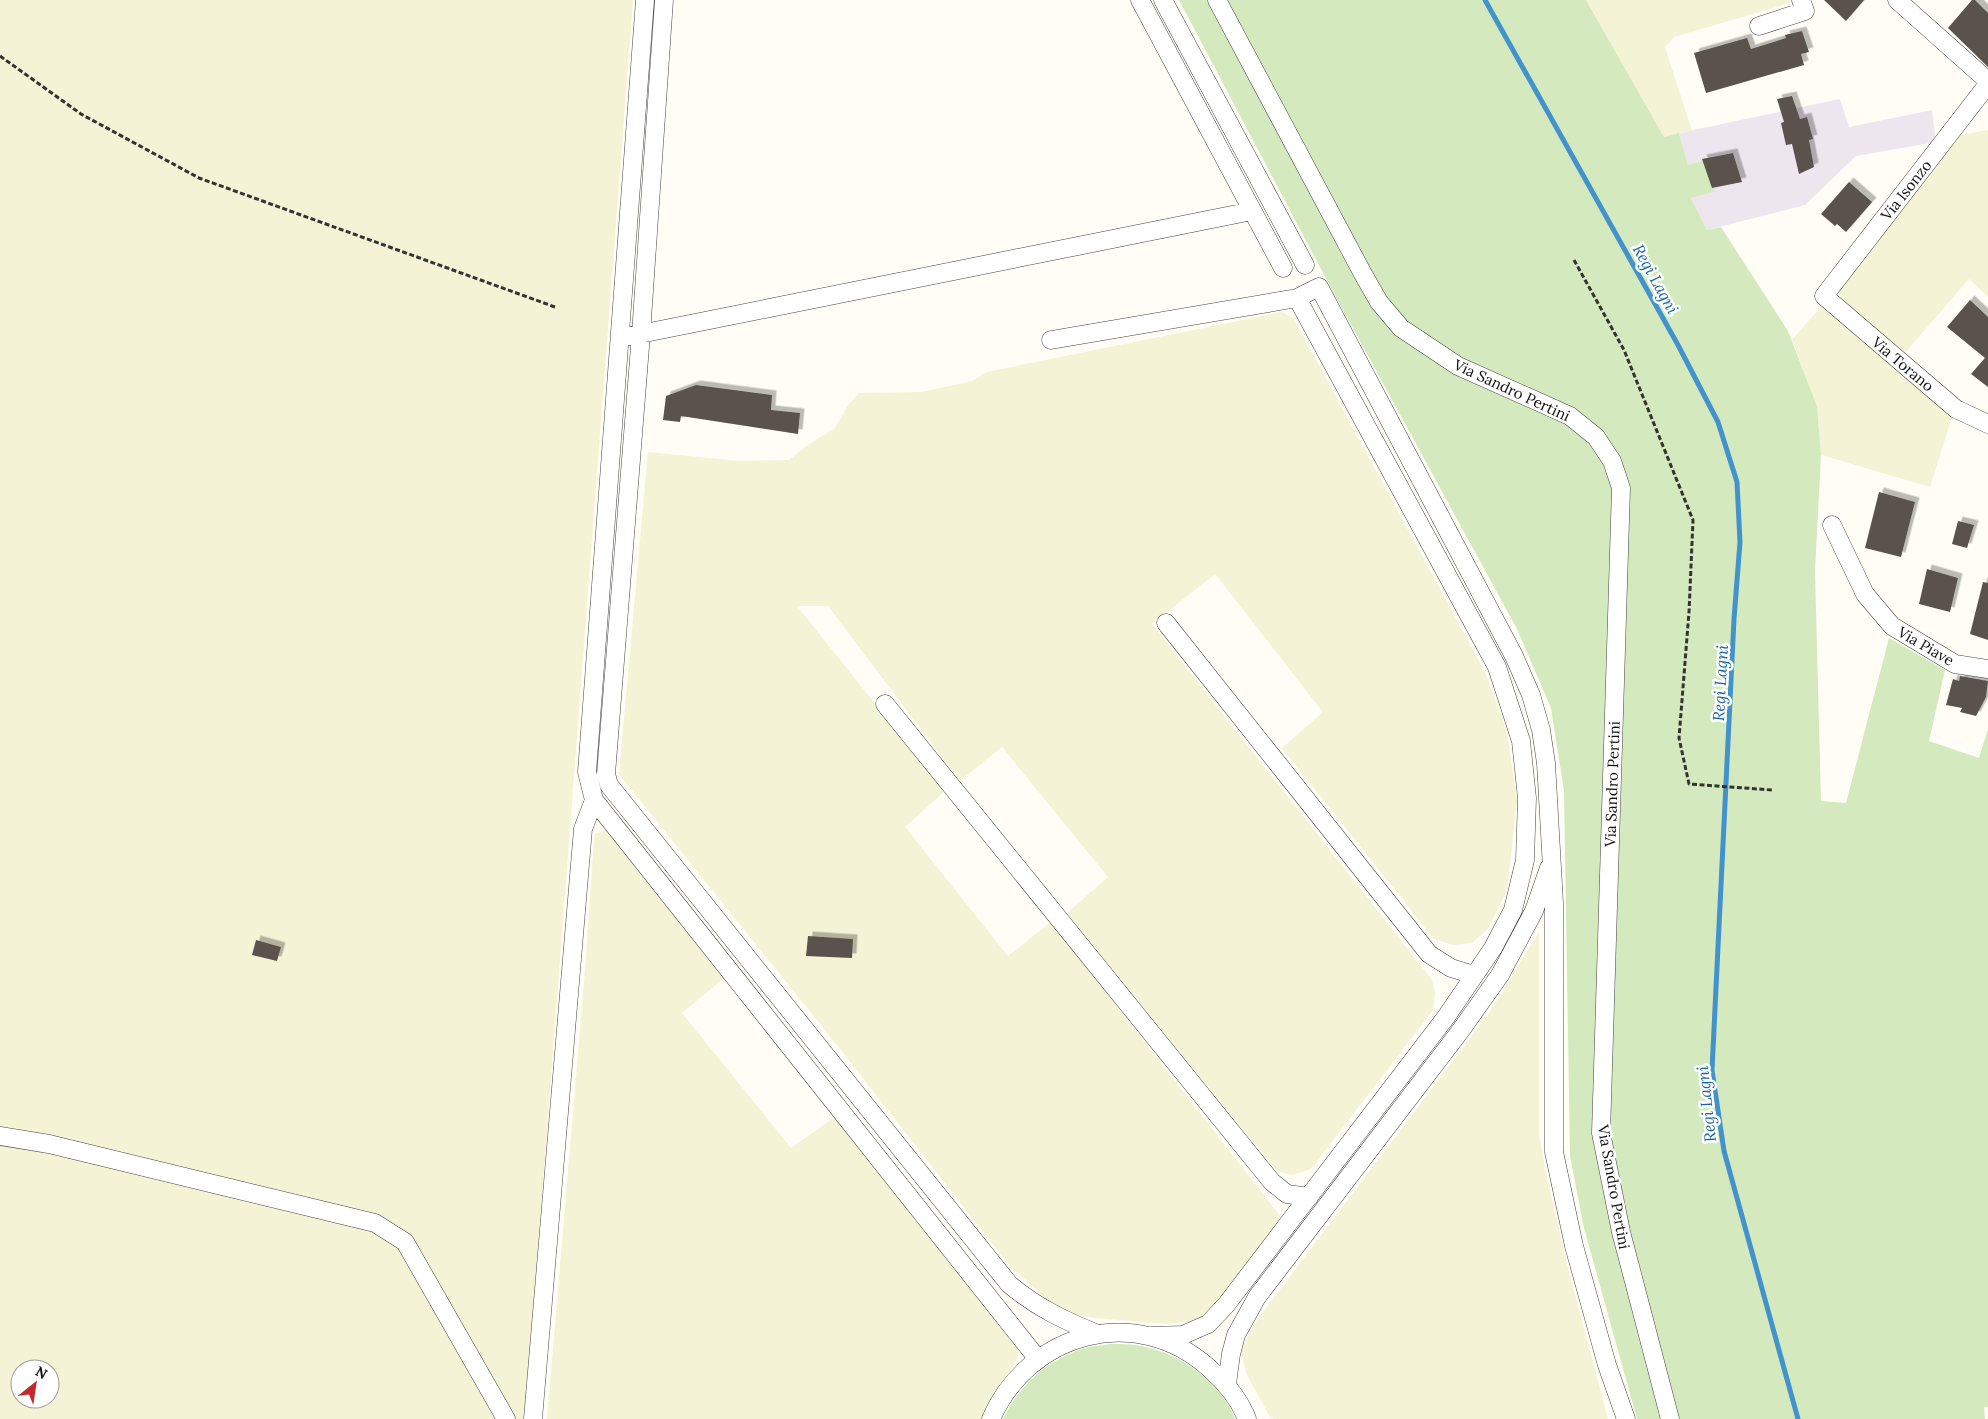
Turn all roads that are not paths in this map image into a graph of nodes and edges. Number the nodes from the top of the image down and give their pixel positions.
1 (645, 0) edge
2 (664, 0) edge
3 (1140, 0) edge
4 (1163, 0) edge
5 (1217, 0) edge
6 (1801, 0) edge
7 (1897, 0) edge
8 (1759, 26) dead end
9 (1988, 82) edge
10 (1252, 211) junction
11 (1306, 265) dead end
12 (1283, 268) dead end
13 (1824, 296) joint
14 (1297, 298) junction
15 (641, 334) junction
16 (620, 338) junction
17 (1051, 340) dead end
18 (1988, 424) edge
19 (1832, 525) dead end
20 (1166, 623) dead end
21 (1988, 669) edge
22 (886, 704) dead end
23 (594, 800) junction
24 (1552, 861) junction
25 (1474, 975) junction
26 (0, 1136) edge
27 (1309, 1197) junction
28 (1098, 1334) junction
29 (1152, 1336) junction
30 (1038, 1358) junction
31 (1227, 1384) junction
32 (1245, 1412) edge
33 (506, 1419) edge
34 (533, 1419) edge
35 (991, 1419) edge
36 (1257, 1419) edge
37 (1626, 1419) edge
38 (1670, 1419) edge

1 - 16 street
2 - 15 street
3 - 10 street
4 - 11 street
5 - 38 street, Via Sandro Pertini
6 - 8 street
7 - 9 street
9 - 13 street, Via Isonzo
10 - 12 street
10 - 15 street
13 - 18 street, Via Torano
14 - 17 street
14 - 24 street
14 - 25 street
15 - 16 street
15 - 28 street
16 - 23 street
19 - 21 street, Via Piave
20 - 25 street
22 - 27 street
23 - 30 street
23 - 34 street
24 - 31 street
24 - 37 street
25 - 27 street
26 - 33 street
27 - 29 street
28 - 29 street
28 - 30 street
29 - 31 street
30 - 35 street
31 - 32 street
32 - 36 street

